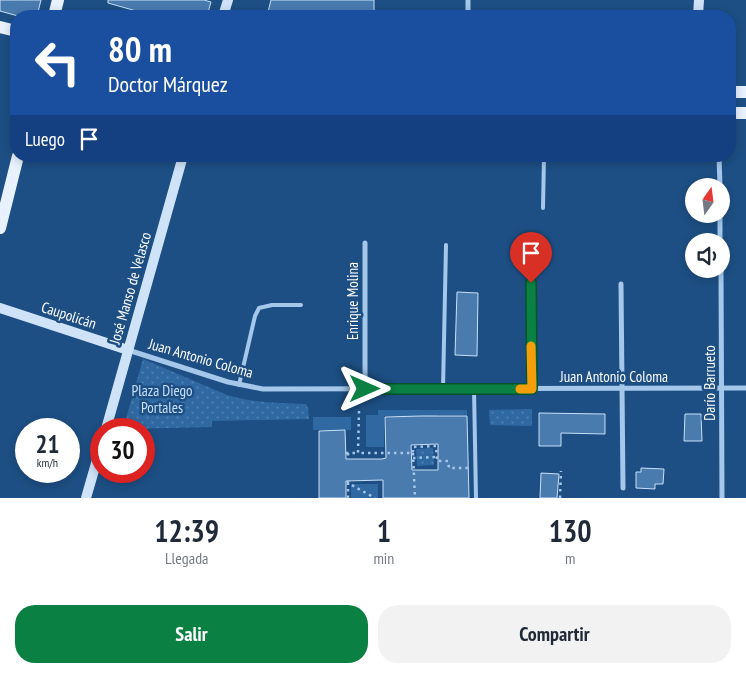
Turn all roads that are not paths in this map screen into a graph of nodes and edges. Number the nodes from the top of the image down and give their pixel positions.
1 (16, 162) edge
2 (181, 162) edge
3 (544, 162) edge
4 (719, 162) edge
5 (720, 178) edge
6 (543, 208) dead end
7 (0, 228) edge
8 (365, 243) dead end
9 (446, 245) dead end
10 (720, 278) edge
11 (531, 283) dead end
12 (620, 284) dead end
13 (301, 305) dead end
14 (0, 308) edge
15 (128, 350) junction
16 (240, 385) junction
17 (722, 388) junction
18 (746, 388) edge
19 (365, 389) junction
20 (443, 389) junction
21 (474, 389) junction
22 (532, 389) junction
23 (622, 389) junction
24 (109, 418) edge
25 (90, 483) edge
26 (623, 488) dead end
27 (86, 498) edge
28 (476, 498) edge
29 (722, 498) edge

1 - 7 main road
2 - 15 main road, José Manso de Velasco
3 - 6 lane
4 - 5 street
8 - 19 street, Enrique Molina
9 - 20 lane
10 - 17 street, Darío Barrueto
11 - 22 street
12 - 23 street
13 - 16 lane
14 - 15 main road, Caupolicán
15 - 16 street, Juan Antonio Coloma
15 - 24 main road, José Manso de Velasco
16 - 19 street, Juan Antonio Coloma
17 - 18 street, Juan Antonio Coloma
17 - 23 street, Juan Antonio Coloma
17 - 29 street, Darío Barrueto
19 - 20 street, Juan Antonio Coloma
20 - 21 street, Juan Antonio Coloma
21 - 22 street, Juan Antonio Coloma
21 - 28 lane
22 - 23 street, Juan Antonio Coloma
23 - 26 street
25 - 27 main road

